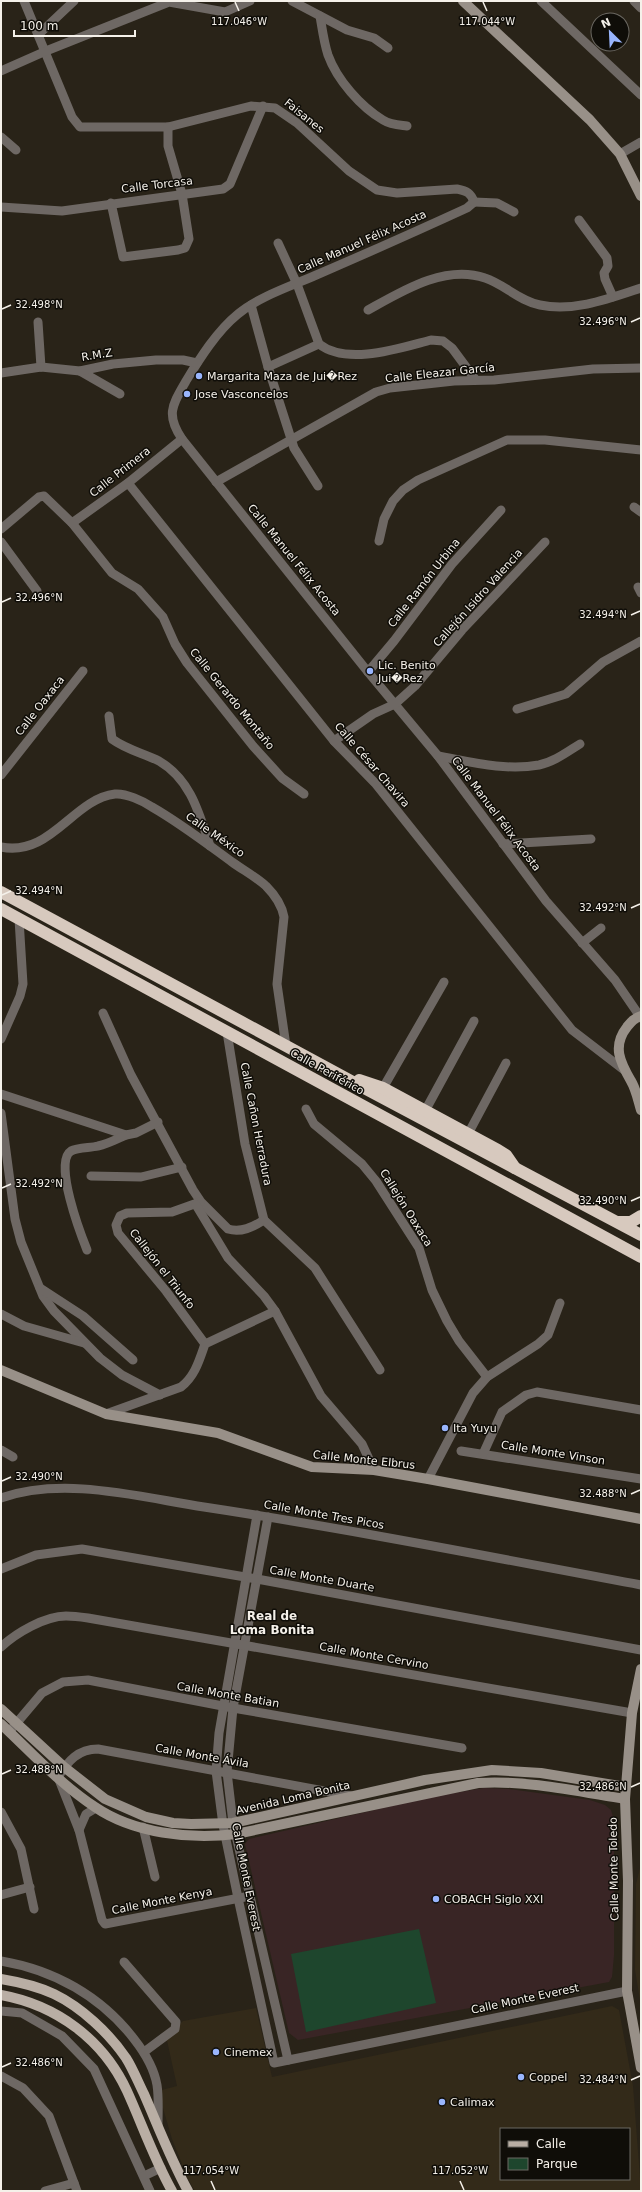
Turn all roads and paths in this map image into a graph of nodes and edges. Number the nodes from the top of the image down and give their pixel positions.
1 (24, 1) edge
2 (74, 1) edge
3 (250, 1) edge
4 (292, 1) edge
5 (463, 1) edge
6 (541, 1) edge
7 (634, 1) edge
8 (641, 8) edge
9 (320, 16) junction
10 (39, 34) junction
11 (388, 48) dead end
12 (46, 51) junction
13 (1, 71) edge
14 (641, 95) edge
15 (263, 106) junction
16 (407, 126) dead end
17 (168, 127) junction
18 (1, 137) edge
19 (641, 142) edge
20 (16, 150) dead end
21 (620, 154) junction
22 (182, 194) junction
23 (641, 196) edge
24 (474, 202) junction
25 (111, 203) junction
26 (1, 207) edge
27 (514, 212) dead end
28 (579, 220) dead end
29 (278, 244) dead end
30 (296, 284) junction
31 (641, 288) edge
32 (613, 298) junction
33 (251, 305) junction
34 (368, 310) dead end
35 (38, 322) dead end
36 (319, 344) junction
37 (197, 363) junction
38 (41, 367) junction
39 (268, 367) junction
40 (641, 368) edge
41 (80, 371) junction
42 (1, 372) edge
43 (475, 379) junction
44 (120, 394) dead end
45 (182, 439) junction
46 (292, 440) junction
47 (641, 450) edge
48 (216, 482) junction
49 (128, 483) junction
50 (318, 486) dead end
51 (501, 510) dead end
52 (72, 523) junction
53 (1, 530) edge
54 (379, 541) dead end
55 (1, 542) edge
56 (545, 542) dead end
57 (37, 591) dead end
58 (641, 641) edge
59 (83, 670) dead end
60 (368, 672) junction
61 (395, 704) junction
62 (517, 709) dead end
63 (109, 716) dead end
64 (334, 741) junction
65 (580, 744) dead end
66 (438, 756) junction
67 (1, 775) edge
68 (304, 794) dead end
69 (591, 839) dead end
70 (503, 844) junction
71 (210, 846) junction
72 (1, 847) edge
73 (1, 892) edge
74 (1, 909) edge
75 (19, 919) junction
76 (602, 928) dead end
77 (582, 943) junction
78 (444, 982) dead end
79 (103, 1013) dead end
80 (641, 1017) edge
81 (474, 1021) dead end
82 (227, 1032) junction
83 (1, 1039) edge
84 (286, 1046) junction
85 (506, 1063) dead end
86 (624, 1070) junction
87 (351, 1081) junction
88 (383, 1088) junction
89 (1, 1094) edge
90 (306, 1109) dead end
91 (641, 1110) edge
92 (425, 1111) junction
93 (1, 1113) edge
94 (158, 1122) junction
95 (468, 1134) junction
96 (126, 1135) junction
97 (182, 1167) junction
98 (515, 1169) junction
99 (91, 1176) dead end
100 (198, 1203) junction
101 (641, 1216) edge
102 (264, 1220) junction
103 (617, 1222) junction
104 (641, 1235) edge
105 (87, 1250) dead end
106 (641, 1257) edge
107 (39, 1287) junction
108 (560, 1304) dead end
109 (275, 1311) junction
110 (1, 1314) edge
111 (84, 1343) junction
112 (205, 1344) junction
113 (133, 1360) dead end
114 (1, 1370) edge
115 (380, 1370) dead end
116 (487, 1377) junction
117 (160, 1395) junction
118 (641, 1410) edge
119 (106, 1414) junction
120 (1, 1450) edge
121 (461, 1451) dead end
122 (483, 1454) junction
123 (13, 1457) dead end
124 (374, 1470) junction
125 (428, 1479) junction
126 (641, 1479) edge
127 (1, 1498) edge
128 (257, 1515) junction
129 (268, 1517) junction
130 (641, 1519) edge
131 (1, 1569) edge
132 (246, 1577) junction
133 (257, 1579) junction
134 (641, 1585) edge
135 (234, 1643) junction
136 (245, 1645) junction
137 (1, 1647) edge
138 (641, 1650) edge
139 (641, 1669) edge
140 (229, 1707) junction
141 (1, 1709) edge
142 (632, 1713) junction
143 (1, 1724) edge
144 (16, 1724) junction
145 (9, 1732) junction
146 (462, 1748) dead end
147 (64, 1767) junction
148 (216, 1771) junction
149 (227, 1772) junction
150 (58, 1777) junction
151 (626, 1787) junction
152 (352, 1797) junction
153 (625, 1799) junction
154 (96, 1808) junction
155 (1, 1812) edge
156 (228, 1824) junction
157 (143, 1827) junction
158 (79, 1830) junction
159 (230, 1834) junction
160 (155, 1877) dead end
161 (30, 1887) junction
162 (1, 1895) edge
163 (250, 1896) junction
164 (238, 1898) junction
165 (34, 1910) dead end
166 (1, 1961) edge
167 (124, 1962) dead end
168 (1, 1979) edge
169 (626, 1990) junction
170 (1, 1995) edge
171 (1, 2010) edge
172 (144, 2052) junction
173 (288, 2060) junction
174 (641, 2068) edge
175 (1, 2076) edge
176 (158, 2125) junction
177 (160, 2168) junction
178 (144, 2176) junction
179 (76, 2187) edge
180 (45, 2191) edge
181 (150, 2191) edge
182 (172, 2191) edge
183 (188, 2191) edge

1 - 10 street
2 - 10 street
3 - 12 street
4 - 9 street
5 - 21 main road
6 - 14 street
7 - 8 street
9 - 11 street
9 - 16 street
10 - 12 street
12 - 13 street
12 - 17 street, Faisanes
15 - 17 street, Faisanes
15 - 22 street, Calle Torcasa
15 - 24 street, Faisanes
17 - 22 street
18 - 20 street
19 - 21 street
21 - 23 main road
22 - 25 street, Calle Torcasa
22 - 25 street
24 - 27 street
24 - 30 street, Calle Manuel Félix Acosta
25 - 26 street, Calle Torcasa
28 - 32 street
29 - 30 street
30 - 33 street, Calle Manuel Félix Acosta
30 - 36 street
31 - 32 street
32 - 34 street
33 - 37 street, Calle Manuel Félix Acosta
33 - 39 street
35 - 38 street
36 - 39 street
36 - 43 street
37 - 41 street, R.M.Z
37 - 45 street, Calle Manuel Félix Acosta
38 - 41 street, R.M.Z
38 - 42 street, R.M.Z
39 - 46 street
40 - 43 street, Calle Eleazar García
41 - 44 street
43 - 46 street, Calle Eleazar García
45 - 48 street, Calle Manuel Félix Acosta
45 - 49 street, Calle Primera
46 - 48 street, Calle Eleazar García
46 - 50 street
47 - 54 street
48 - 60 street, Calle Manuel Félix Acosta
49 - 52 street, Calle Primera
49 - 64 street, Calle César Chavira
51 - 60 street, Calle Ramón Urbina
52 - 53 street, Calle Gerardo Montaño
52 - 68 street, Calle Gerardo Montaño
55 - 57 street
56 - 61 street, Callejón Isidro Valencia
58 - 62 street
59 - 67 street, Calle Oaxaca
60 - 61 street, Calle Manuel Félix Acosta
61 - 64 street, Callejón Isidro Valencia
61 - 66 street, Calle Manuel Félix Acosta
63 - 71 street
64 - 86 street, Calle César Chavira
65 - 66 street
66 - 70 street, Calle Manuel Félix Acosta
69 - 70 street
70 - 77 street, Calle Manuel Félix Acosta
71 - 72 street, Calle México
71 - 84 street, Calle México
73 - 84 highway, Calle Periférico
74 - 75 highway, Calle Periférico
75 - 82 highway, Calle Periférico
75 - 83 street
76 - 77 street
77 - 80 street, Calle Manuel Félix Acosta
78 - 88 street
79 - 94 street
80 - 86 main road
81 - 92 street
82 - 102 street, Calle Cañon Herradura
82 - 106 highway, Calle Periférico
84 - 87 highway, Calle Periférico
85 - 95 street
86 - 91 main road
87 - 88 highway
87 - 98 highway, Calle Periférico
88 - 92 highway
89 - 96 street
90 - 116 street, Callejón Oaxaca
92 - 95 highway
93 - 107 street
94 - 96 street
94 - 97 street
95 - 98 highway
96 - 105 street
97 - 99 street
97 - 100 street
98 - 103 highway, Calle Periférico
100 - 102 street
100 - 109 street
100 - 112 street, Callejón el Triunfo
101 - 103 highway
102 - 115 street
103 - 104 highway, Calle Periférico
107 - 111 street
107 - 113 street
108 - 116 street
109 - 112 street
109 - 124 street
110 - 111 street
111 - 117 street
112 - 117 street
114 - 119 main road, Calle Monte Elbrus
116 - 125 street
117 - 119 street
118 - 122 street
119 - 124 main road, Calle Monte Elbrus
120 - 123 street
121 - 122 street, Calle Monte Vinson
122 - 126 street, Calle Monte Vinson
124 - 125 main road, Calle Monte Elbrus
125 - 130 main road, Calle Monte Elbrus
127 - 128 street, Calle Monte Tres Picos
128 - 129 street, Calle Monte Tres Picos
128 - 132 street, Calle Monte Everest
129 - 133 street, Calle Monte Everest
129 - 134 street, Calle Monte Tres Picos
131 - 132 street, Calle Monte Duarte
132 - 133 street, Calle Monte Duarte
132 - 135 street, Calle Monte Everest
133 - 136 street, Calle Monte Everest
133 - 138 street, Calle Monte Duarte
135 - 136 street, Calle Monte Cervino
135 - 137 street, Calle Monte Cervino
135 - 140 street, Calle Monte Everest
136 - 140 street, Calle Monte Everest
136 - 142 street, Calle Monte Cervino
139 - 142 main road, Calle Monte Toledo
140 - 144 street, Calle Monte Batian
140 - 146 street, Calle Monte Batian
140 - 148 street, Calle Monte Everest
140 - 149 street, Calle Monte Everest
141 - 144 main road, Avenida Loma Bonita
142 - 151 main road, Calle Monte Toledo
143 - 145 main road, Avenida Loma Bonita
144 - 145 street, Calle Monte Batian
144 - 147 main road, Avenida Loma Bonita
145 - 150 main road, Avenida Loma Bonita
147 - 148 street, Calle Monte Ávila
147 - 150 street, Calle Monte Ávila
147 - 156 main road, Avenida Loma Bonita
148 - 149 street, Calle Monte Ávila
148 - 156 street, Calle Monte Everest
149 - 152 street, Calle Monte Ávila
149 - 156 street, Calle Monte Everest
150 - 154 main road, Avenida Loma Bonita
150 - 158 street, Calle Monte Kenya
151 - 152 main road, Avenida Loma Bonita
151 - 153 main road, Calle Monte Toledo
152 - 156 main road, Avenida Loma Bonita
153 - 159 main road, Avenida Loma Bonita
153 - 169 main road, Calle Monte Toledo
154 - 157 main road, Avenida Loma Bonita
154 - 158 street
155 - 161 street
156 - 159 street, Calle Monte Everest
157 - 159 main road, Avenida Loma Bonita
157 - 160 street
158 - 164 street, Calle Monte Kenya
159 - 163 street, Calle Monte Everest
159 - 164 street, Calle Monte Everest
161 - 162 street
161 - 165 street
163 - 164 street, Calle Monte Kenya
163 - 173 street, Calle Monte Everest
164 - 173 street, Calle Monte Everest
166 - 172 street
167 - 172 street
168 - 176 main road
169 - 173 street, Calle Monte Everest
169 - 174 main road, Calle Monte Toledo
170 - 177 main road
171 - 178 street
172 - 176 street
175 - 179 street
176 - 183 main road
177 - 178 street
177 - 182 main road
178 - 181 street
179 - 180 street

